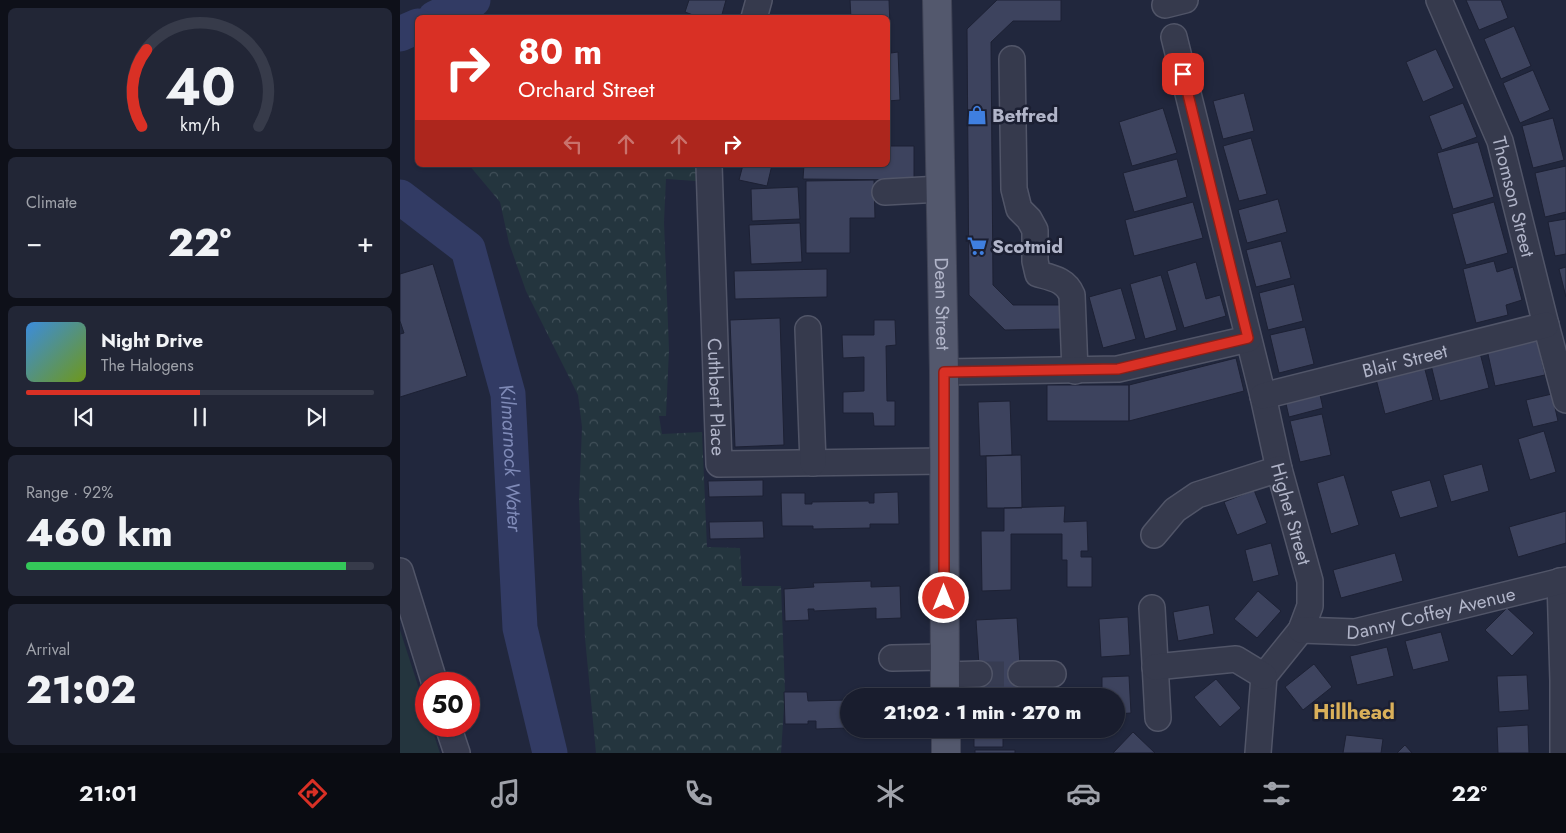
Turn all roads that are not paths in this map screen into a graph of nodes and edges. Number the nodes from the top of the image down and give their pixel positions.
1 (759, 0) edge
2 (937, 0) edge
3 (1439, 0) edge
4 (755, 15) edge
5 (1174, 37) dead end
6 (1012, 59) dead end
7 (709, 167) edge
8 (941, 190) junction
9 (884, 192) dead end
10 (1546, 325) junction
11 (808, 329) dead end
12 (1248, 338) junction
13 (1075, 371) junction
14 (944, 372) junction
15 (1263, 396) junction
16 (1566, 400) edge
17 (944, 461) junction
18 (814, 463) junction
19 (1279, 469) junction
20 (1154, 535) dead end
21 (400, 571) edge
22 (1563, 580) edge
23 (1152, 608) dead end
24 (1301, 630) junction
25 (892, 658) dead end
26 (1155, 667) junction
27 (431, 672) edge
28 (979, 674) tunnel mouth
29 (1021, 674) tunnel mouth
30 (1053, 674) dead end
31 (945, 676) edge
32 (1264, 676) junction
33 (1565, 681) edge
34 (1158, 718) dead end
35 (451, 737) edge
36 (946, 738) edge
37 (456, 753) edge
38 (946, 753) edge
39 (1258, 753) edge
40 (1563, 753) edge

1 - 4 street
2 - 8 main road, Dean Street
3 - 10 street, Thomson Street
5 - 12 street, Highet Street
6 - 13 street
7 - 18 street, Cuthbert Place
8 - 9 street
8 - 14 main road, Dean Street
10 - 15 street, Blair Street
10 - 16 street, Thomson Street
11 - 18 street
12 - 13 street
12 - 15 street, Highet Street
13 - 14 street
14 - 17 main road, Dean Street
15 - 19 street, Highet Street
17 - 18 street, Cuthbert Place
17 - 31 main road, Dean Street
19 - 20 street
19 - 24 street, Highet Street
21 - 27 street
22 - 24 street, Danny Coffey Avenue
22 - 33 street
23 - 26 street
24 - 32 street, Highet Street
25 - 31 street
26 - 32 street
26 - 34 street
28 - 31 street
29 - 30 street
32 - 39 street
33 - 40 street
35 - 37 street
36 - 38 main road

